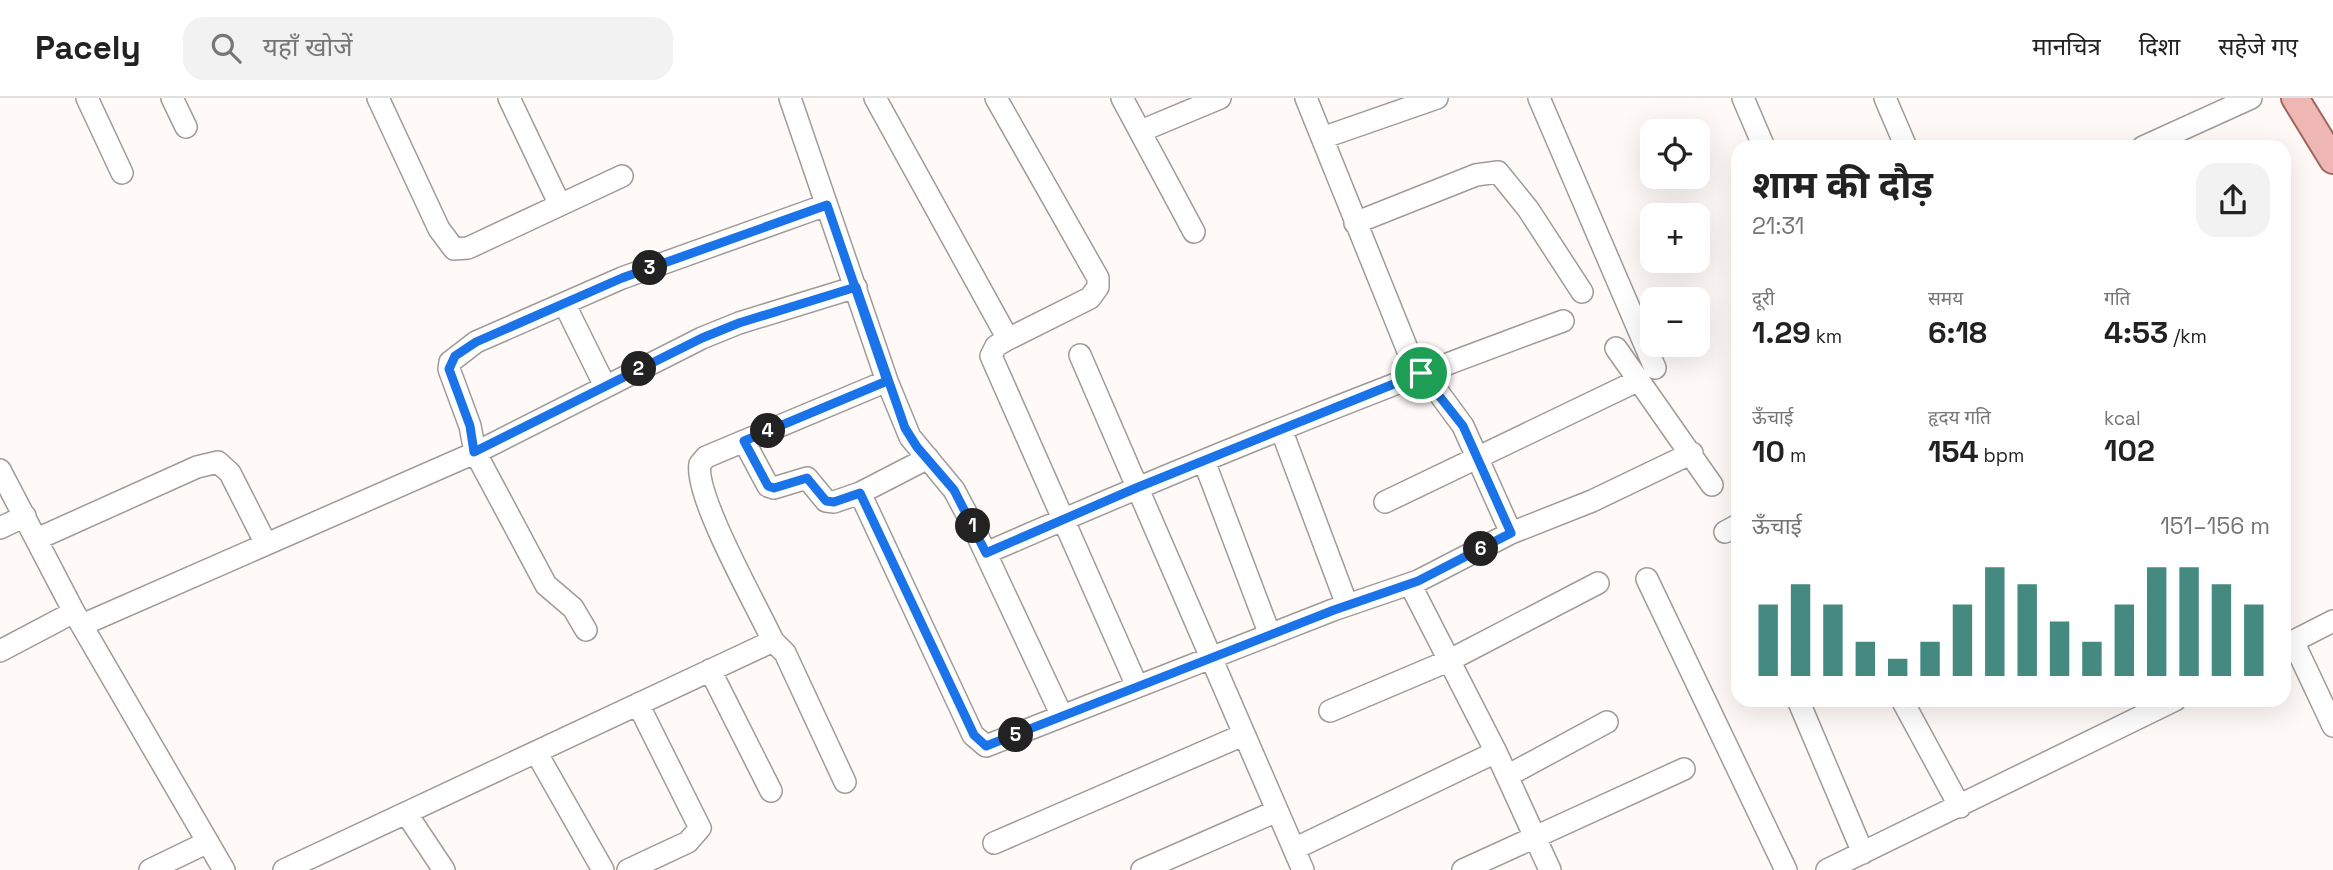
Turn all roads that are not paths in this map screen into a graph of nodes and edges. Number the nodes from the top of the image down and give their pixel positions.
1 (87, 98) edge
2 (172, 98) edge
3 (378, 98) edge
4 (509, 98) edge
5 (790, 98) edge
6 (875, 98) edge
7 (996, 98) edge
8 (1122, 98) edge
9 (1220, 98) edge
10 (1306, 98) edge
11 (1437, 98) edge
12 (1539, 98) edge
13 (1743, 98) edge
14 (1885, 98) edge
15 (2251, 98) edge
16 (2295, 98) edge
17 (186, 127) dead end
18 (1141, 131) junction
19 (1322, 138) junction
20 (1761, 140) edge
21 (1903, 140) edge
22 (2158, 140) edge
23 (2333, 160) edge
24 (122, 173) dead end
25 (622, 176) dead end
26 (559, 203) junction
27 (827, 205) junction
28 (1355, 223) junction
29 (1194, 232) dead end
30 (856, 287) junction
31 (1582, 292) dead end
32 (565, 305) junction
33 (1563, 321) dead end
34 (1008, 339) junction
35 (1616, 348) dead end
36 (1080, 355) dead end
37 (1421, 373) junction
38 (1647, 374) junction
39 (887, 381) junction
40 (605, 386) junction
41 (1281, 429) junction
42 (744, 441) junction
43 (474, 452) junction
44 (1692, 453) junction
45 (928, 458) junction
46 (1478, 460) junction
47 (1204, 461) junction
48 (0, 470) edge
49 (1712, 485) dead end
50 (1136, 488) junction
51 (860, 493) junction
52 (1385, 502) dead end
53 (24, 516) junction
54 (1064, 519) junction
55 (0, 528) edge
56 (1511, 533) junction
57 (37, 539) junction
58 (266, 544) junction
59 (986, 553) junction
60 (1647, 579) dead end
61 (1598, 583) dead end
62 (1410, 584) junction
63 (1347, 605) junction
64 (78, 619) junction
65 (2333, 621) edge
66 (586, 630) dead end
67 (1270, 635) junction
68 (773, 641) junction
69 (2291, 642) edge
70 (2291, 649) edge
71 (0, 651) edge
72 (1209, 659) junction
73 (1448, 661) junction
74 (710, 670) junction
75 (1137, 686) junction
76 (638, 704) junction
77 (1801, 707) edge
78 (1906, 707) edge
79 (2161, 707) edge
80 (1329, 712) dead end
81 (1062, 716) junction
82 (1607, 722) dead end
83 (2333, 726) edge
84 (1243, 735) junction
85 (536, 752) junction
86 (1496, 752) junction
87 (1684, 769) dead end
88 (1507, 776) junction
89 (845, 782) dead end
90 (771, 791) dead end
91 (1960, 807) junction
92 (1277, 811) junction
93 (406, 813) junction
94 (1533, 836) junction
95 (208, 842) junction
96 (994, 843) dead end
97 (1294, 849) junction
98 (1863, 853) junction
99 (150, 870) edge
100 (224, 870) edge
101 (284, 870) edge
102 (444, 870) edge
103 (603, 870) edge
104 (628, 870) edge
105 (1142, 870) edge
106 (1303, 870) edge
107 (1463, 870) edge
108 (1549, 870) edge
109 (1786, 870) edge
110 (1826, 870) edge

1 - 24 street
2 - 17 street
3 - 26 street
4 - 26 street
5 - 27 street
6 - 34 street
7 - 34 street
8 - 18 street
9 - 18 street
10 - 19 street
11 - 19 street
12 - 38 street
13 - 20 street
14 - 21 street
15 - 22 street
16 - 23 main road
18 - 29 street
19 - 28 street
25 - 26 street
27 - 30 street
27 - 32 street
28 - 31 street
28 - 37 street
30 - 39 street
30 - 40 street
32 - 40 street
32 - 43 street
33 - 37 street
34 - 54 street
35 - 38 street
36 - 50 street
37 - 41 street
37 - 46 street
38 - 44 street
38 - 46 street
39 - 42 street
39 - 45 street
40 - 43 street
41 - 47 street
41 - 63 street
42 - 51 street
42 - 68 street
43 - 58 street
43 - 66 street
44 - 49 street
44 - 56 street
45 - 51 street
45 - 59 street
46 - 52 street
46 - 56 street
47 - 50 street
47 - 67 street
48 - 53 street
50 - 54 street
50 - 72 street
51 - 81 street
53 - 55 street
53 - 57 street
54 - 59 street
54 - 75 street
56 - 62 street
57 - 58 street
57 - 64 street
58 - 64 street
59 - 81 street
60 - 109 street
61 - 73 street
62 - 63 street
62 - 73 street
63 - 67 street
64 - 71 street
64 - 95 street
65 - 69 street
67 - 72 street
68 - 74 street
68 - 89 street
70 - 83 street
72 - 75 street
72 - 84 street
73 - 80 street
73 - 86 street
74 - 76 street
74 - 90 street
75 - 81 street
76 - 85 street
76 - 104 street
77 - 98 street
78 - 91 street
79 - 91 street
82 - 88 street
84 - 92 street
84 - 96 street
85 - 93 street
85 - 103 street
86 - 88 street
86 - 97 street
87 - 94 street
88 - 94 street
91 - 98 street
92 - 97 street
92 - 105 street
93 - 101 street
93 - 102 street
94 - 107 street
94 - 108 street
95 - 99 street
95 - 100 street
97 - 106 street
98 - 110 street

